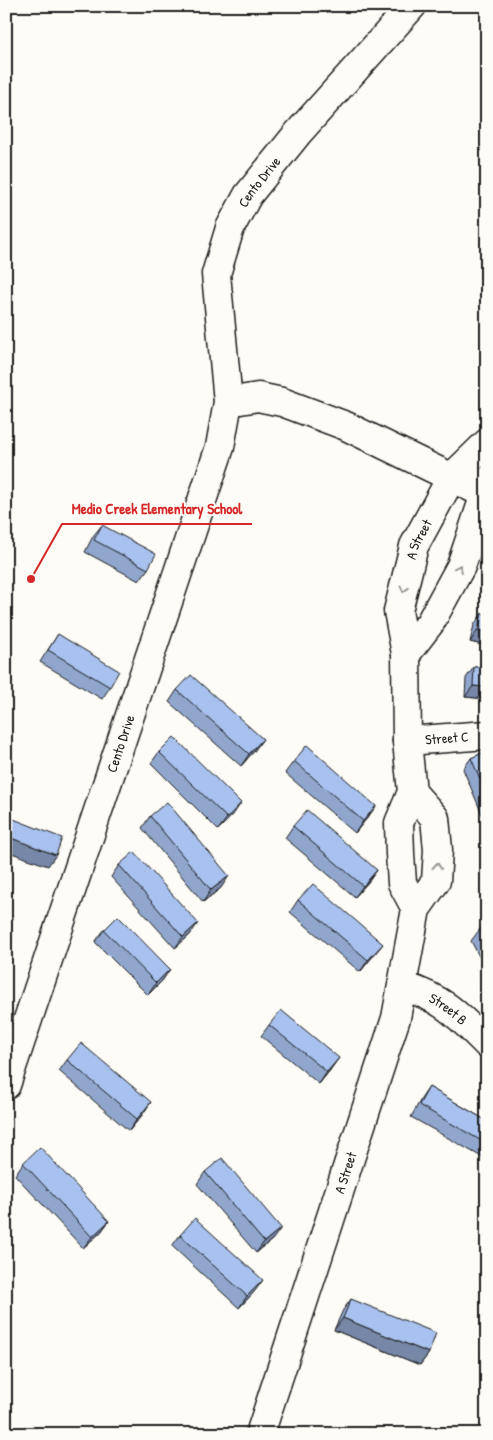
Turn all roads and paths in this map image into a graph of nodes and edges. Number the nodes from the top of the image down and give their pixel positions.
1 (412, 6) edge
2 (228, 402) junction
3 (487, 443) edge
4 (451, 478) junction
5 (486, 487) edge
6 (406, 654) junction
7 (487, 735) edge
8 (407, 741) junction
9 (412, 792) junction
10 (416, 909) junction
11 (403, 986) junction
12 (487, 1044) edge
13 (6, 1085) edge
14 (260, 1434) edge

1 - 2 street, Cento Drive
2 - 4 street
2 - 13 street, Cento Drive
3 - 4 street, A Street
4 - 5 street
4 -> 6 street, A Street
6 -> 5 street
6 - 8 street, A Street
7 - 8 street, Street C
8 - 9 street, A Street
9 - 10 street, A Street
10 -> 9 street, A Street
10 - 11 street, A Street
11 - 12 street, Street B
11 - 14 street, A Street

